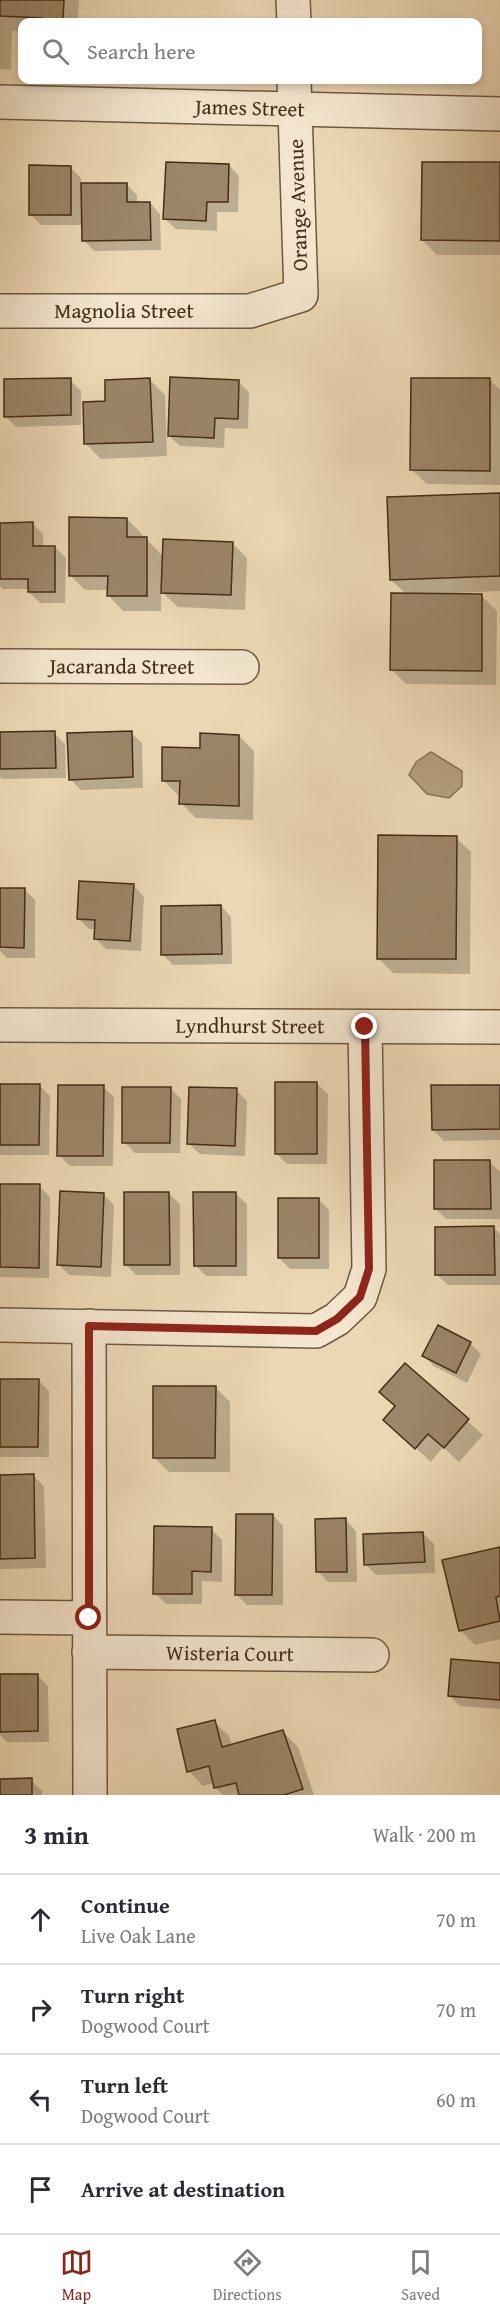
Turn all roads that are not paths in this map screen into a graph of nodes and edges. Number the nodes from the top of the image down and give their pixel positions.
1 (293, 0) edge
2 (294, 18) edge
3 (294, 94) edge
4 (0, 102) edge
5 (500, 114) edge
6 (301, 295) joint
7 (0, 311) edge
8 (0, 666) edge
9 (242, 667) dead end
10 (0, 1025) edge
11 (365, 1027) junction
12 (500, 1027) edge
13 (0, 1325) edge
14 (89, 1326) junction
15 (0, 1617) edge
16 (89, 1618) junction
17 (89, 1652) junction
18 (372, 1655) dead end
19 (90, 1795) edge

1 - 2 street
3 - 4 street, James Street
3 - 5 street, James Street
3 - 6 street, Orange Avenue
6 - 7 street, Magnolia Street
8 - 9 street, Jacaranda Street
10 - 11 street, Lyndhurst Street
11 - 12 street, Lyndhurst Street
11 - 14 street
13 - 14 street
14 - 16 street
15 - 16 street
16 - 17 street
17 - 18 street, Wisteria Court
17 - 19 street

